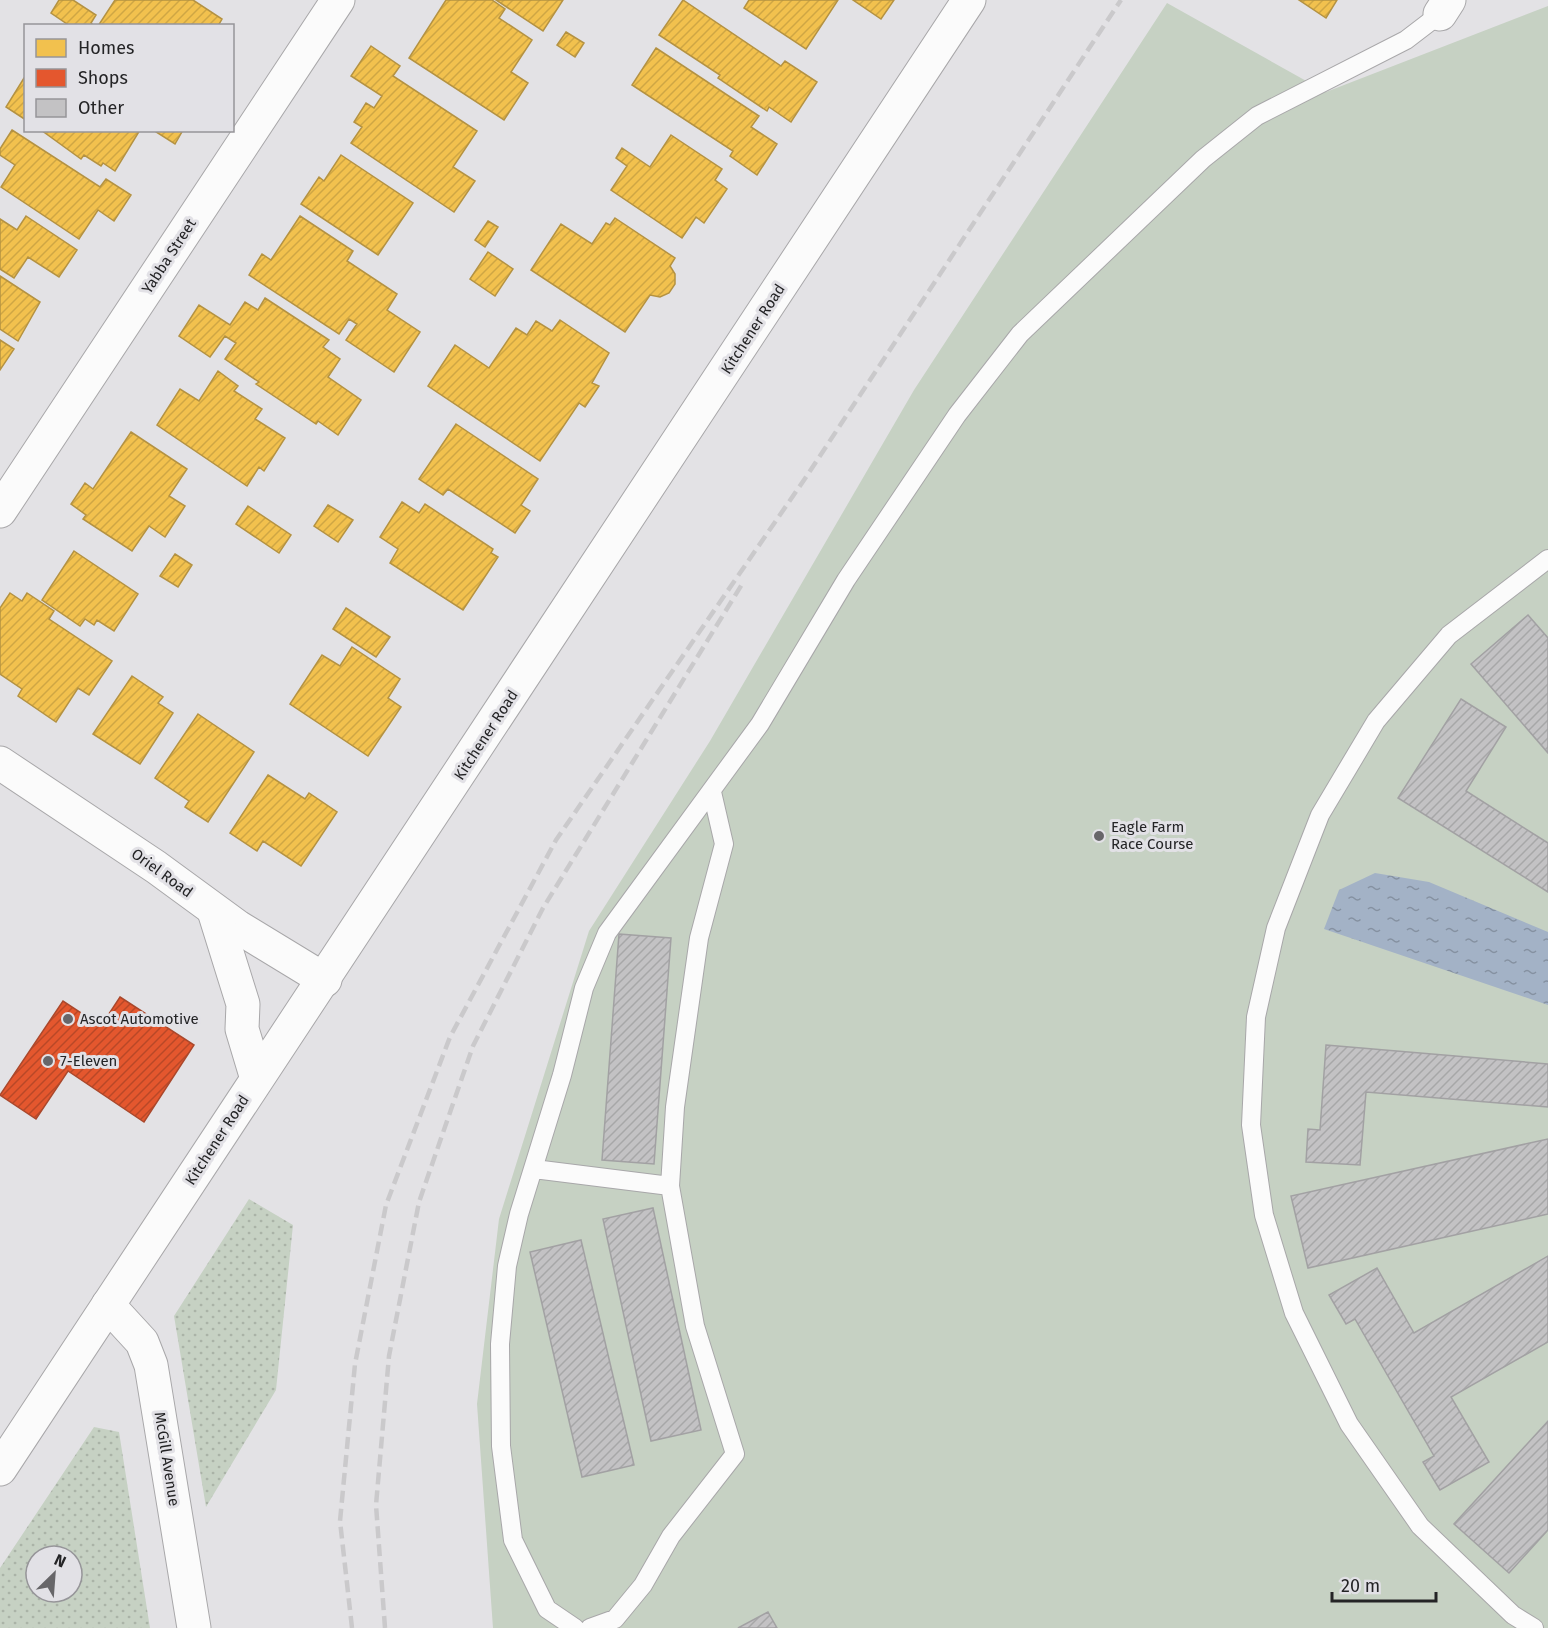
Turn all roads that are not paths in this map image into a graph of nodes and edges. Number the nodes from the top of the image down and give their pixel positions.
1 (338, 0) edge
2 (969, 0) edge
3 (1445, 7) edge
4 (0, 512) edge
5 (1548, 559) edge
6 (0, 763) edge
7 (712, 792) junction
8 (214, 911) junction
9 (325, 980) junction
10 (257, 1079) junction
11 (534, 1169) junction
12 (670, 1186) junction
13 (108, 1305) junction
14 (0, 1469) edge
15 (194, 1628) edge
16 (575, 1628) edge
17 (590, 1628) edge
18 (1534, 1628) edge

1 - 4 main road, Yabba Street
2 - 9 main road, Kitchener Road
3 - 7 lane
5 - 18 lane
6 - 8 main road, Oriel Road
7 - 11 lane
7 - 12 lane
8 - 9 main road, Oriel Road
8 - 10 main road
9 - 10 main road, Kitchener Road
10 - 13 main road, Kitchener Road
11 - 12 lane
11 - 16 lane
12 - 17 lane
13 - 14 main road, Kitchener Road
13 - 15 main road, McGill Avenue

